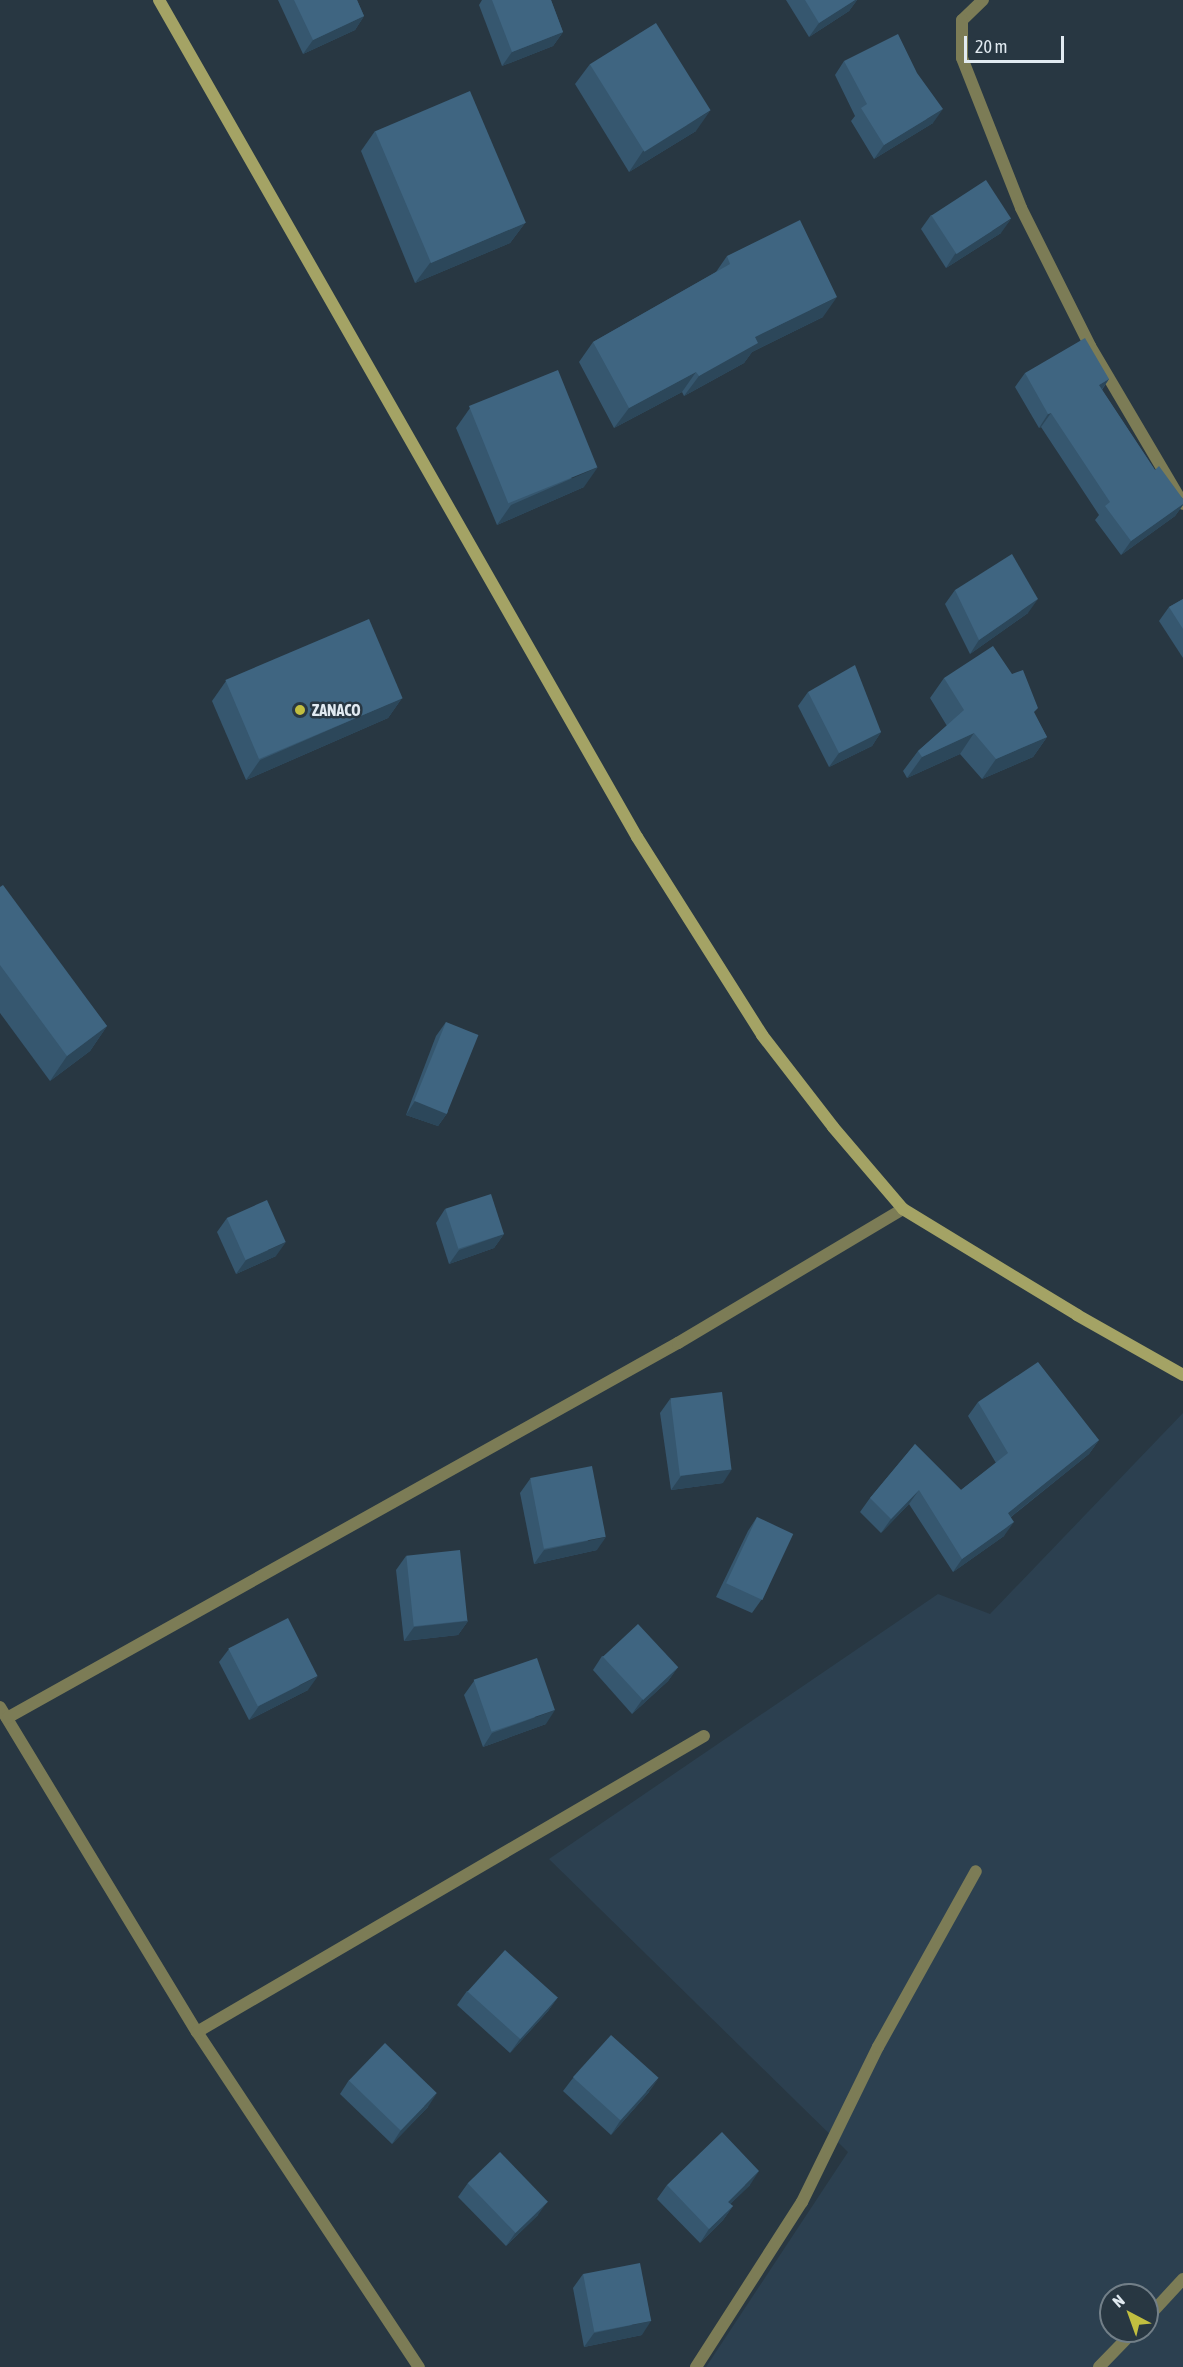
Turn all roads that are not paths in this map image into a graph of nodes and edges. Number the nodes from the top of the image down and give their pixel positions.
1 (159, 0) edge
2 (983, 0) edge
3 (1183, 504) edge
4 (903, 1209) junction
5 (1183, 1375) edge
6 (4, 1713) edge
7 (704, 1736) dead end
8 (976, 1871) dead end
9 (198, 2032) junction
10 (1183, 2279) edge
11 (1159, 2305) edge
12 (1122, 2343) edge
13 (419, 2367) edge
14 (696, 2367) edge
15 (1099, 2367) edge

1 - 4 main road
2 - 3 street
4 - 5 main road
4 - 6 street
6 - 9 street
7 - 9 street
8 - 14 street
9 - 13 street
10 - 11 street
12 - 15 street

